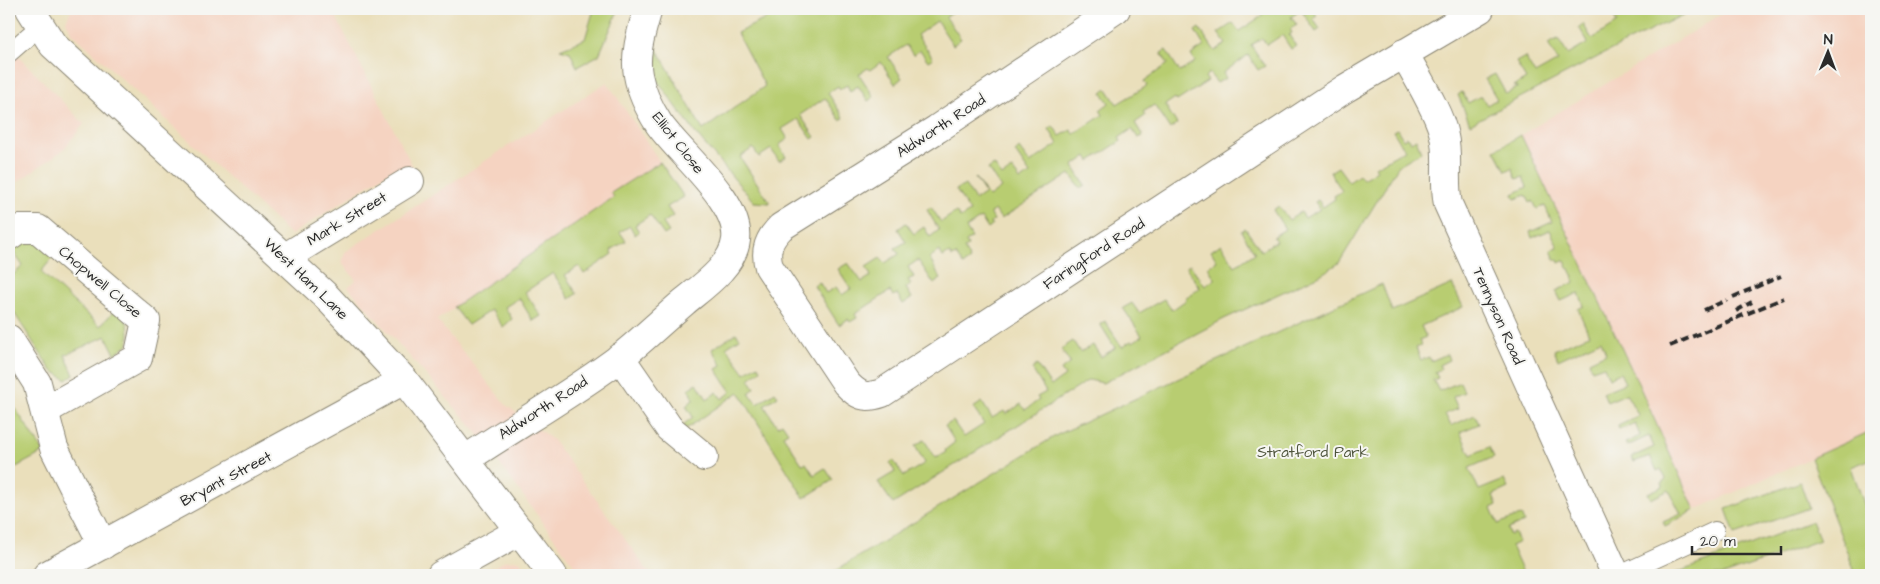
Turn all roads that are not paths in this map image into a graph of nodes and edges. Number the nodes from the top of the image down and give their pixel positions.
1 (648, 9) edge
2 (1116, 9) edge
3 (1480, 9) edge
4 (35, 17) edge
5 (1440, 18) edge
6 (9, 53) edge
7 (1404, 53) junction
8 (410, 181) dead end
9 (9, 236) edge
10 (736, 240) joint
11 (768, 244) joint
12 (284, 258) junction
13 (9, 339) edge
14 (620, 357) junction
15 (404, 380) junction
16 (46, 410) junction
17 (704, 457) dead end
18 (466, 459) junction
19 (520, 531) junction
20 (1716, 531) dead end
21 (103, 545) junction
22 (47, 575) edge
23 (441, 575) edge
24 (553, 575) edge
25 (1618, 575) edge

1 - 10 street, Elliot Close
2 - 11 street, Aldworth Road
3 - 5 street, Faringford Road
4 - 6 lane
4 - 12 street, West Ham Lane
5 - 7 street, Faringford Road
7 - 11 street, Faringford Road
7 - 25 street, Tennyson Road
8 - 12 street, Mark Street
9 - 16 street, Chopwell Close
10 - 14 street, Aldworth Road
12 - 15 street, West Ham Lane
13 - 16 street
14 - 17 street
14 - 18 street, Aldworth Road
15 - 18 street, West Ham Lane
15 - 21 street, Bryant Street
16 - 21 street
18 - 19 street, West Ham Lane
19 - 23 street
19 - 24 street, West Ham Lane
20 - 25 lane, Tennyson Road
21 - 22 street, Bryant Street

